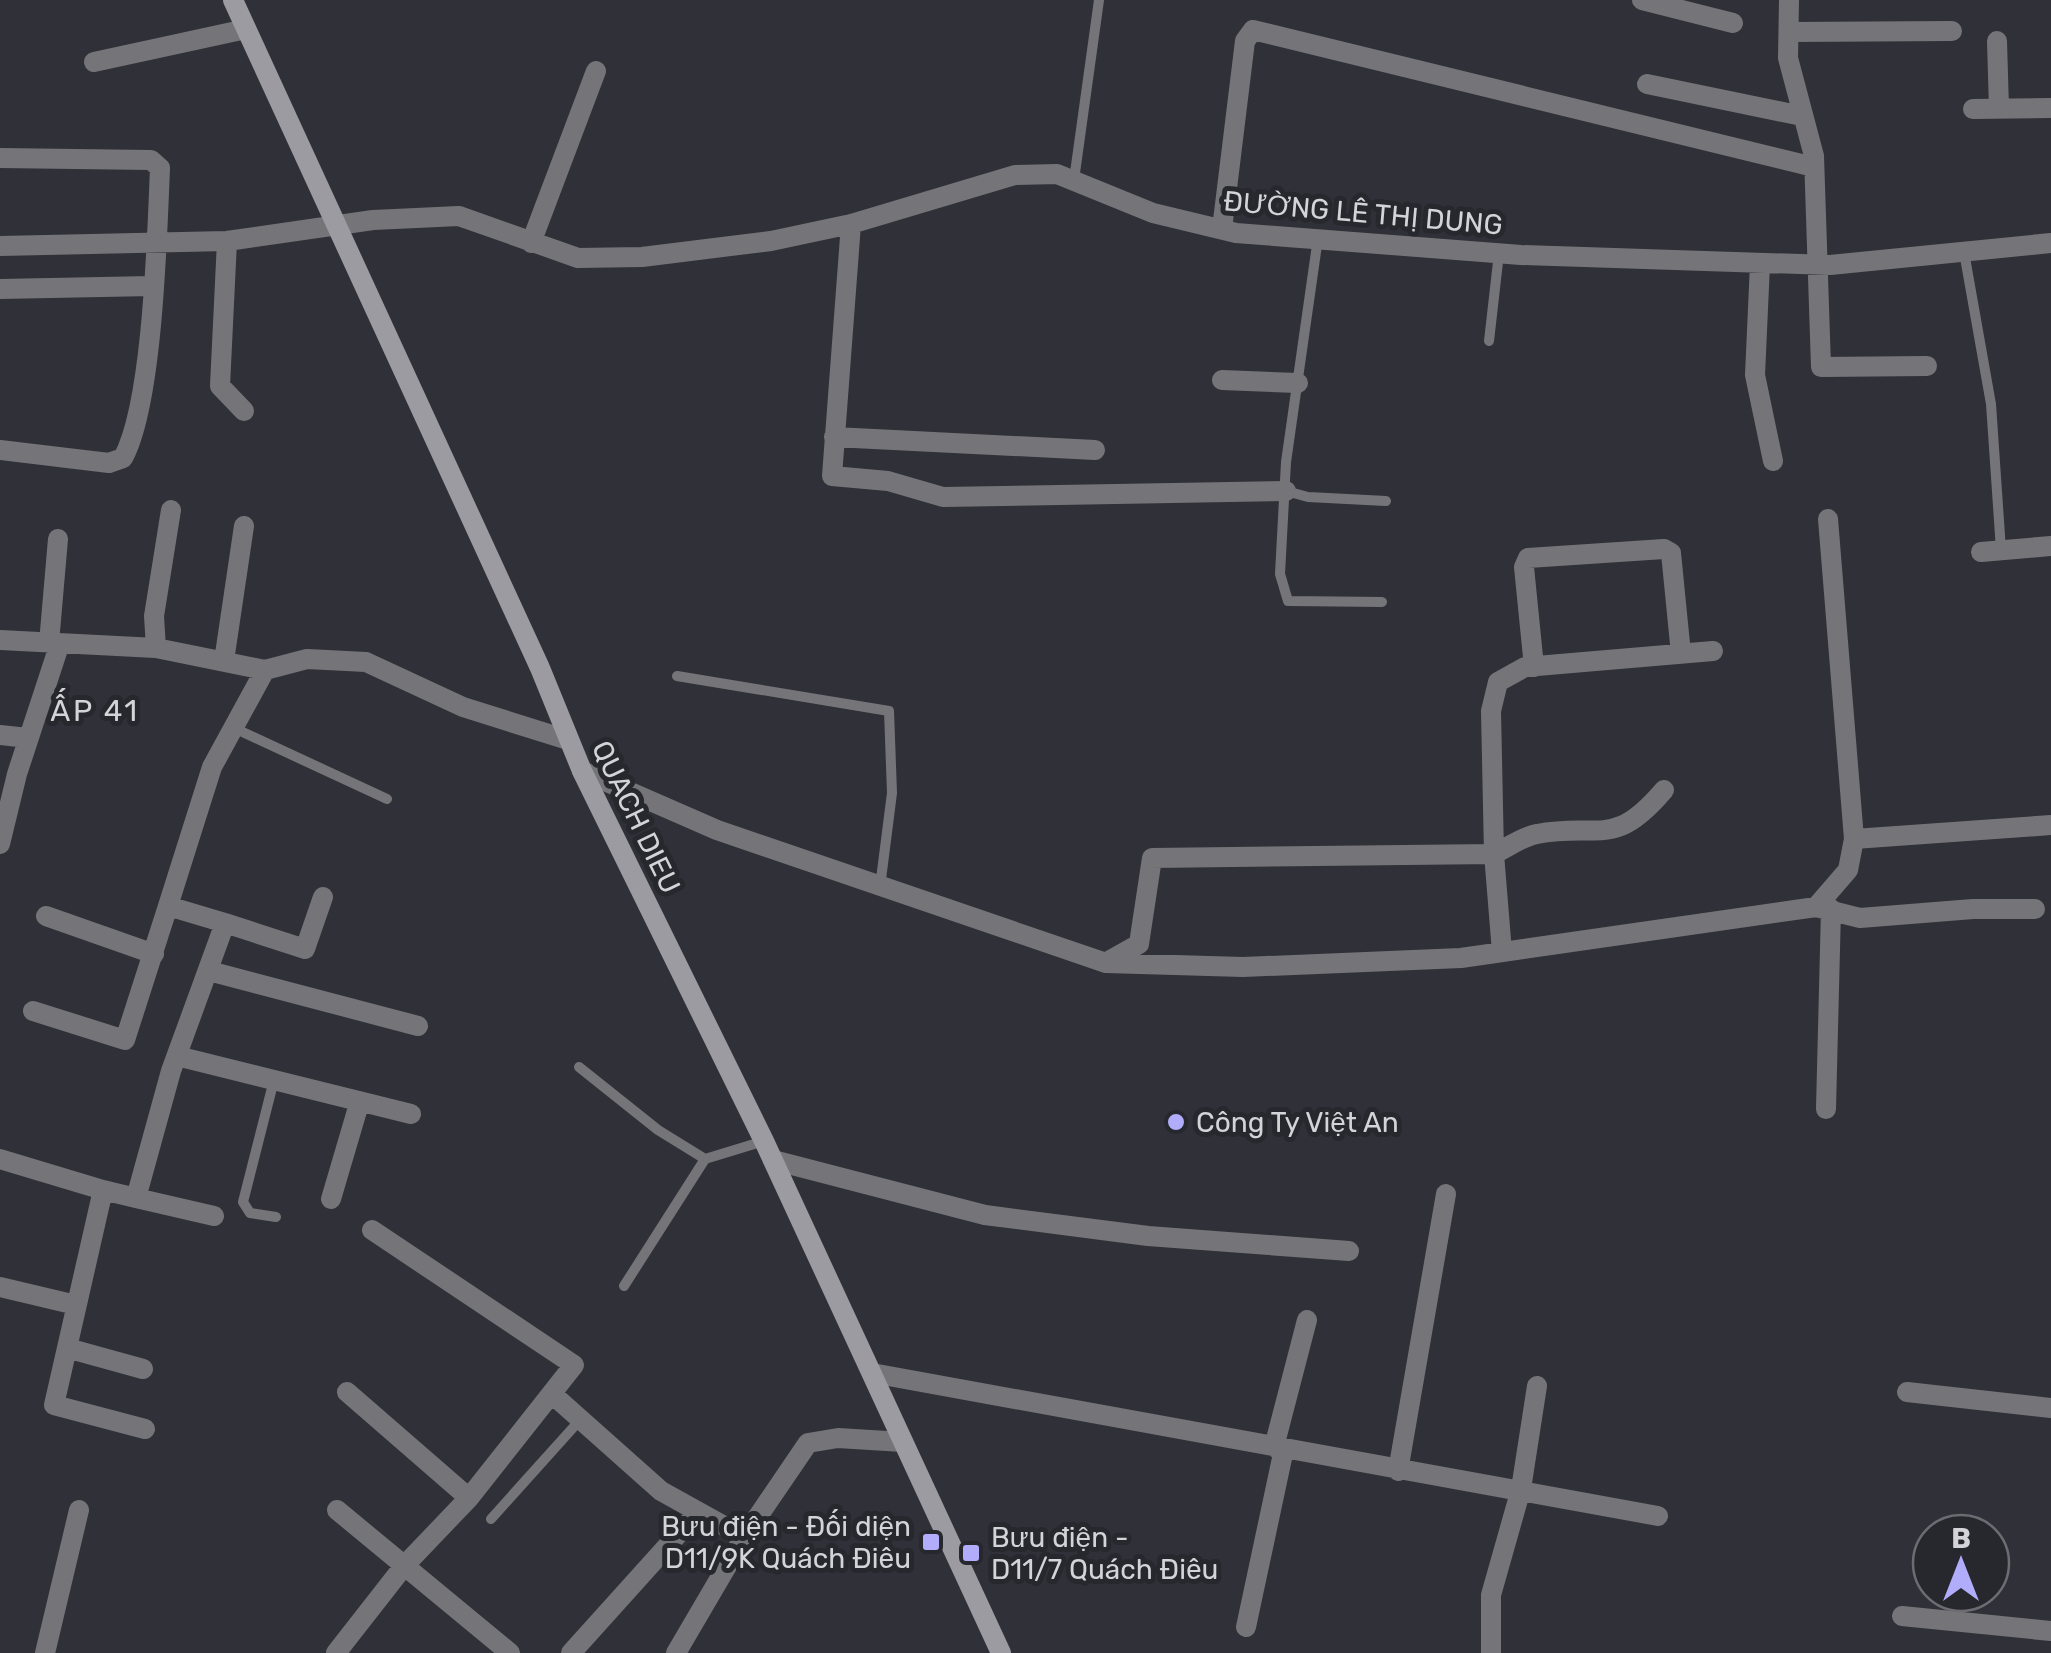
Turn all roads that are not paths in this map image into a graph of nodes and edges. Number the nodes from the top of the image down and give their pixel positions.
1 (233, 0) edge
2 (1098, 0) edge
3 (1642, 0) edge
4 (1789, 0) edge
5 (1733, 23) dead end
6 (246, 29) junction
7 (1952, 31) dead end
8 (1788, 32) junction
9 (1997, 41) dead end
10 (94, 62) dead end
11 (596, 71) dead end
12 (1648, 84) dead end
13 (2051, 108) edge
14 (1973, 109) dead end
15 (1998, 109) junction
16 (1802, 116) junction
17 (0, 158) edge
18 (1814, 166) junction
19 (1074, 180) junction
20 (851, 224) junction
21 (337, 227) junction
22 (1222, 229) junction
23 (1318, 237) junction
24 (157, 239) junction
25 (227, 241) junction
26 (532, 243) junction
27 (2051, 244) edge
28 (0, 246) edge
29 (1964, 252) junction
30 (1499, 253) junction
31 (1760, 264) junction
32 (1815, 265) junction
33 (152, 286) junction
34 (0, 288) edge
35 (1489, 342) dead end
36 (1926, 366) dead end
37 (1222, 380) dead end
38 (1298, 383) junction
39 (244, 411) dead end
40 (834, 437) junction
41 (0, 450) edge
42 (1095, 450) dead end
43 (1773, 461) dead end
44 (1286, 491) junction
45 (1386, 501) dead end
46 (171, 510) dead end
47 (1828, 519) dead end
48 (244, 526) dead end
49 (58, 539) dead end
50 (2051, 546) edge
51 (1991, 551) joint
52 (1382, 602) dead end
53 (0, 640) edge
54 (54, 643) junction
55 (156, 648) junction
56 (1713, 651) dead end
57 (1681, 654) junction
58 (224, 661) junction
59 (1534, 666) junction
60 (265, 670) junction
61 (677, 676) dead end
62 (233, 728) junction
63 (0, 735) edge
64 (28, 738) junction
65 (568, 740) junction
66 (582, 771) junction
67 (1664, 790) dead end
68 (387, 799) dead end
69 (2051, 825) edge
70 (1854, 840) junction
71 (0, 844) edge
72 (1494, 854) junction
73 (880, 888) junction
74 (323, 898) dead end
75 (168, 906) junction
76 (1823, 908) junction
77 (2036, 910) dead end
78 (46, 916) dead end
79 (225, 923) junction
80 (1502, 952) junction
81 (154, 954) junction
82 (1106, 963) junction
83 (209, 971) junction
84 (33, 1011) dead end
85 (418, 1026) dead end
86 (177, 1056) junction
87 (579, 1068) dead end
88 (274, 1080) junction
89 (360, 1104) junction
90 (1826, 1109) dead end
91 (411, 1114) dead end
92 (768, 1151) junction
93 (705, 1159) junction
94 (0, 1160) edge
95 (103, 1190) junction
96 (1446, 1194) dead end
97 (136, 1198) junction
98 (331, 1199) dead end
99 (214, 1216) dead end
100 (276, 1217) dead end
101 (372, 1230) dead end
102 (1349, 1251) dead end
103 (624, 1286) dead end
104 (0, 1288) edge
105 (76, 1305) junction
106 (1307, 1320) dead end
107 (66, 1348) junction
108 (144, 1369) dead end
109 (872, 1373) junction
110 (1537, 1386) dead end
111 (347, 1392) dead end
112 (1907, 1392) dead end
113 (552, 1394) junction
114 (2051, 1408) edge
115 (580, 1420) junction
116 (145, 1428) dead end
117 (904, 1442) junction
118 (1279, 1448) junction
119 (1398, 1471) junction
120 (1521, 1490) junction
121 (469, 1498) junction
122 (79, 1510) dead end
123 (337, 1510) dead end
124 (698, 1512) junction
125 (1658, 1516) dead end
126 (492, 1519) dead end
127 (744, 1538) junction
128 (404, 1566) junction
129 (1902, 1616) dead end
130 (1246, 1627) dead end
131 (2051, 1631) edge
132 (46, 1653) edge
133 (336, 1653) edge
134 (510, 1653) edge
135 (571, 1653) edge
136 (676, 1653) edge
137 (1001, 1653) edge
138 (1491, 1653) edge

1 - 6 main road, QUACH DIEU
2 - 19 lane
3 - 5 street
4 - 8 street
6 - 10 street
6 - 21 main road, QUACH DIEU
7 - 8 street
8 - 16 street
9 - 15 street
11 - 26 street
12 - 16 street
13 - 15 street
14 - 15 street
16 - 18 street
17 - 24 street
18 - 22 street
18 - 32 street
19 - 20 street, ĐƯỜNG LÊ THỊ DUNG
19 - 22 street, ĐƯỜNG LÊ THỊ DUNG
20 - 26 street, ĐƯỜNG LÊ THỊ DUNG
20 - 40 street
21 - 25 street, ĐƯỜNG LÊ THỊ DUNG
21 - 26 street, ĐƯỜNG LÊ THỊ DUNG
21 - 65 main road, QUACH DIEU
22 - 23 street, ĐƯỜNG LÊ THỊ DUNG
23 - 30 street, ĐƯỜNG LÊ THỊ DUNG
23 - 38 lane
24 - 25 street, ĐƯỜNG LÊ THỊ DUNG
24 - 28 street, ĐƯỜNG LÊ THỊ DUNG
24 - 33 street
25 - 39 street
27 - 29 street, ĐƯỜNG LÊ THỊ DUNG
29 - 32 street, ĐƯỜNG LÊ THỊ DUNG
29 - 51 lane
30 - 31 street, ĐƯỜNG LÊ THỊ DUNG
30 - 35 lane
31 - 32 street, ĐƯỜNG LÊ THỊ DUNG
31 - 43 street
32 - 36 street
33 - 34 street
33 - 41 street
37 - 38 street
38 - 44 lane
40 - 42 street
40 - 44 street
44 - 45 lane
44 - 52 lane
46 - 55 street
47 - 70 street
48 - 58 street
49 - 54 street
50 - 51 street
53 - 54 street
54 - 55 street
54 - 64 street
55 - 58 street
56 - 57 street
57 - 59 street
57 - 59 street
58 - 60 street
59 - 72 street
60 - 62 street
60 - 65 street
61 - 73 lane
62 - 68 lane
62 - 75 street
63 - 64 street
64 - 71 street
65 - 66 main road, QUACH DIEU
66 - 73 street
66 - 92 main road, QUACH DIEU
67 - 72 street
69 - 70 street
70 - 76 street
72 - 80 street
72 - 82 street
73 - 82 street
74 - 79 street
75 - 79 street
75 - 81 street
76 - 77 street
76 - 80 street
76 - 90 street
78 - 81 street
79 - 83 street
80 - 82 street
81 - 84 street
83 - 85 street
83 - 86 street
86 - 88 street
86 - 97 street
87 - 93 lane
88 - 89 street
88 - 100 lane
89 - 91 street
89 - 98 street
92 - 93 lane
92 - 102 street
92 - 109 main road, QUACH DIEU
93 - 103 lane
94 - 95 street
95 - 97 street
95 - 105 street
96 - 119 street
97 - 99 street
101 - 113 street
104 - 105 street
105 - 107 street
106 - 118 street
107 - 108 street
107 - 116 street
109 - 117 main road, QUACH DIEU
109 - 118 street
110 - 120 street
111 - 121 street
112 - 114 street
113 - 115 street
113 - 121 street
115 - 124 street
115 - 126 lane
117 - 127 street
117 - 137 main road, QUACH DIEU
118 - 119 street
118 - 130 street
119 - 120 street
120 - 125 street
120 - 138 street
121 - 128 street
122 - 132 street
123 - 128 street
124 - 127 street
124 - 135 street
127 - 136 street
128 - 133 street
128 - 134 street
129 - 131 street

